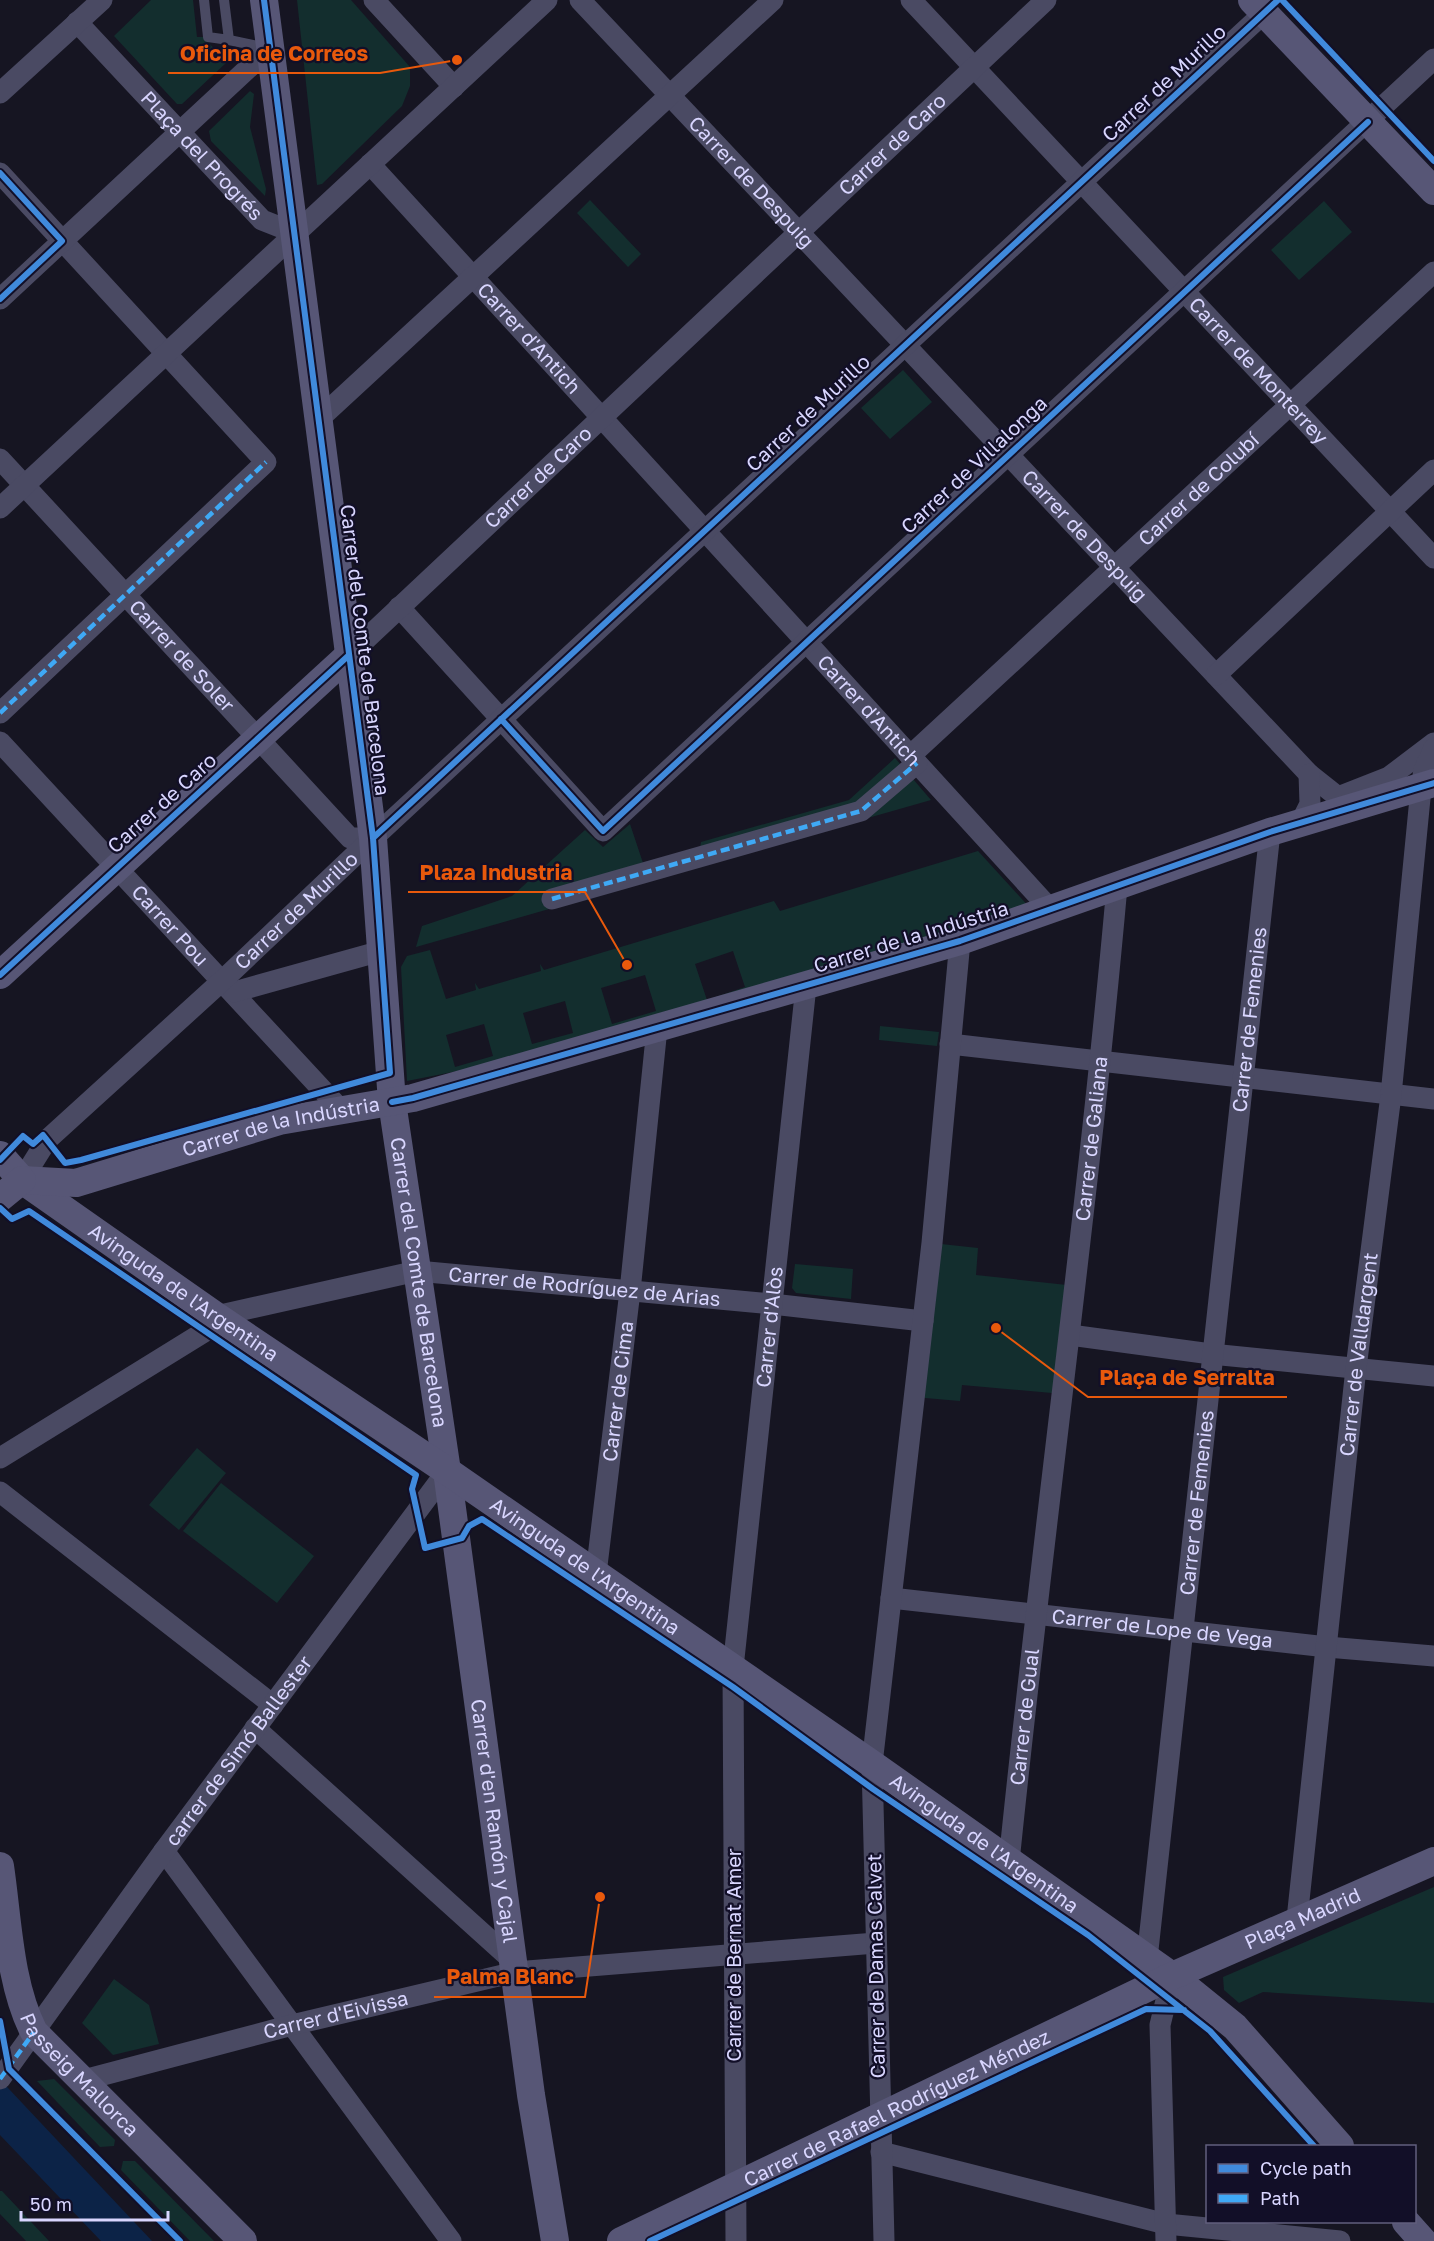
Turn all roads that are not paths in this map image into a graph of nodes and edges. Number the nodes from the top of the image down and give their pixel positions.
1 (102, 0) edge
2 (204, 0) edge
3 (224, 0) edge
4 (264, 0) edge
5 (374, 0) edge
6 (547, 0) edge
7 (580, 0) edge
8 (773, 0) edge
9 (911, 0) edge
10 (1046, 0) edge
11 (1258, 6) edge
12 (77, 22) junction
13 (229, 40) junction
14 (270, 48) junction
15 (1434, 59) edge
16 (976, 69) junction
17 (453, 87) junction
18 (0, 93) edge
19 (669, 95) junction
20 (1368, 122) junction
21 (180, 132) junction
22 (370, 164) junction
23 (0, 173) edge
24 (1082, 182) junction
25 (1434, 191) edge
26 (295, 233) junction
27 (799, 233) junction
28 (62, 241) junction
29 (1434, 272) edge
30 (473, 276) junction
31 (1185, 292) junction
32 (0, 299) edge
33 (905, 345) junction
34 (166, 354) junction
35 (1291, 405) junction
36 (601, 417) junction
37 (320, 418) junction
38 (1009, 455) junction
39 (0, 459) edge
40 (1434, 470) edge
41 (24, 485) junction
42 (0, 508) edge
43 (1390, 512) junction
44 (705, 531) junction
45 (1434, 558) edge
46 (1114, 567) junction
47 (126, 594) junction
48 (399, 607) junction
49 (807, 642) junction
50 (348, 656) junction
51 (1216, 675) junction
52 (0, 713) edge
53 (501, 719) junction
54 (259, 738) junction
55 (0, 742) edge
56 (1434, 743) edge
57 (1434, 748) edge
58 (914, 759) junction
59 (1309, 774) junction
60 (1428, 786) edge
61 (1301, 822) junction
62 (1270, 832) junction
63 (373, 838) junction
64 (117, 867) junction
65 (1117, 886) junction
66 (552, 899) dead end
67 (1052, 911) junction
68 (960, 941) junction
69 (381, 951) junction
70 (0, 975) edge
71 (228, 986) junction
72 (807, 986) junction
73 (657, 1028) junction
74 (950, 1044) junction
75 (1102, 1062) junction
76 (1243, 1076) junction
77 (1391, 1095) junction
78 (1434, 1100) edge
79 (392, 1102) junction
80 (341, 1110) junction
81 (0, 1155) edge
82 (22, 1180) junction
83 (0, 1197) edge
84 (417, 1271) junction
85 (630, 1291) junction
86 (772, 1304) junction
87 (216, 1317) junction
88 (923, 1322) junction
89 (1070, 1335) junction
90 (1211, 1354) junction
91 (1356, 1368) junction
92 (1434, 1376) edge
93 (1063, 1394) joint
94 (0, 1458) edge
95 (447, 1471) junction
96 (0, 1492) edge
97 (596, 1574) junction
98 (891, 1598) junction
99 (1034, 1614) junction
100 (1184, 1629) junction
101 (1327, 1647) junction
102 (1434, 1656) edge
103 (733, 1668) junction
104 (273, 1705) junction
105 (255, 1728) junction
106 (872, 1764) junction
107 (164, 1851) junction
108 (1434, 1861) edge
109 (1009, 1862) junction
110 (0, 1866) edge
111 (1297, 1919) junction
112 (876, 1943) junction
113 (734, 1954) junction
114 (1148, 1959) junction
115 (514, 1966) junction
116 (1172, 1976) junction
117 (292, 2025) junction
118 (34, 2032) junction
119 (5, 2074) edge
120 (84, 2080) junction
121 (879, 2115) junction
122 (1339, 2145) edge
123 (880, 2152) junction
124 (735, 2186) junction
125 (1407, 2223) edge
126 (1166, 2233) edge
127 (243, 2241) edge
128 (451, 2241) edge
129 (555, 2241) edge
130 (621, 2241) edge
131 (736, 2241) edge
132 (884, 2241) edge
133 (1340, 2241) edge
134 (1423, 2241) edge

1 - 12 street
2 - 13 lane
3 - 13 lane
4 - 14 street, Plaça del Progrés
5 - 17 street
6 - 17 street
7 - 19 street, Carrer de Despuig
8 - 19 street
9 - 16 street, Carrer de Monterrey
10 - 16 street, Carrer de Caro
11 - 20 street
11 - 24 street, Carrer de Murillo
12 - 18 street
12 - 21 street, Plaça del Progrés
13 - 14 lane
14 - 21 street
14 - 26 street, Plaça del Progrés
15 - 20 street, Carrer de Villalonga
16 - 24 street, Carrer de Monterrey
16 - 27 street, Carrer de Caro
17 - 22 street
19 - 27 street, Carrer de Despuig
19 - 30 street
20 - 25 street
20 - 31 street, Carrer de Villalonga
21 - 26 street, Plaça del Progrés
21 - 28 street
22 - 26 street
22 - 30 street, Carrer d'Antich
23 - 28 street
24 - 31 street, Carrer de Monterrey
24 - 33 street, Carrer de Murillo
26 - 34 street
26 - 37 street, Carrer del Comte de Barcelona
27 - 33 street, Carrer de Despuig
27 - 36 street, Carrer de Caro
28 - 32 street
28 - 34 street
29 - 35 street, Carrer de Colubí
30 - 36 street, Carrer d'Antich
30 - 37 street
31 - 35 street, Carrer de Monterrey
31 - 38 street, Carrer de Villalonga
33 - 38 street, Carrer de Despuig
33 - 44 street, Carrer de Murillo
34 - 41 street
34 - 47 street
35 - 43 street, Carrer de Monterrey
35 - 46 street, Carrer de Colubí
36 - 44 street, Carrer d'Antich
36 - 48 street, Carrer de Caro
37 - 50 street, Carrer del Comte de Barcelona
38 - 46 street, Carrer de Despuig
38 - 49 street, Carrer de Villalonga
39 - 41 street, Carrer de Soler
40 - 43 street
41 - 42 street
41 - 47 street, Carrer de Soler
43 - 45 street, Carrer de Monterrey
43 - 51 street
44 - 49 street, Carrer d'Antich
44 - 53 street, Carrer de Murillo
46 - 51 street, Carrer de Despuig
46 - 58 street, Carrer de Colubí
47 - 52 street
47 - 54 street, Carrer de Soler
48 - 50 street, Carrer de Caro
48 - 53 street
49 - 53 street, Carrer de Villalonga
49 - 58 street, Carrer d'Antich
50 - 54 street, Carrer de Caro
50 - 63 street, Carrer del Comte de Barcelona
51 - 59 street, Carrer de Despuig
53 - 63 street, Carrer de Murillo
54 - 63 street, Carrer de Soler
54 - 64 street, Carrer de Caro
55 - 64 street, Carrer Pou
56 - 59 street, Carrer de Despuig
57 - 60 street, Carrer de Valldargent
58 - 66 street, Carrer de Colubí
58 - 67 street, Carrer d'Antich
59 - 61 street
60 - 61 street, Carrer de la Indústria
60 - 77 street, Carrer de Valldargent
61 - 62 street, Carrer de la Indústria
62 - 65 street, Carrer de la Indústria
62 - 76 street, Carrer de Femenies
63 - 69 street, Carrer del Comte de Barcelona
63 - 71 street, Carrer de Murillo
64 - 70 street, Carrer de Caro
64 - 71 street, Carrer Pou
65 - 67 street, Carrer de la Indústria
65 - 75 street, Carrer de Galiana
67 - 68 street, Carrer de la Indústria
68 - 72 street, Carrer de la Indústria
68 - 74 street, Carrer de Damas Calvet
69 - 71 street
69 - 79 street, Carrer del Comte de Barcelona
71 - 80 street, Carrer Pou
71 - 82 street, Carrer de Murillo
72 - 73 street, Carrer de la Indústria
72 - 86 street, Carrer d'Alòs
73 - 79 street, Carrer de la Indústria
73 - 85 street, Carrer de Cima
74 - 75 street
74 - 88 street, Carrer de Damas Calvet
75 - 76 street
75 - 89 street, Carrer de Galiana
76 - 77 street
76 - 90 street, Carrer de Femenies
77 - 78 street
77 - 91 street, Carrer de Valldargent
79 - 80 street, Carrer de la Indústria
79 - 84 street, Carrer del Comte de Barcelona
80 - 82 street, Carrer de la Indústria
81 - 82 street, Avinguda de l'Argentina
82 - 83 street
82 - 87 street, Avinguda de l'Argentina
84 - 85 street, Carrer de Rodríguez de Arias
84 - 87 street, Carrer de Rodríguez de Arias
84 - 95 street, Carrer del Comte de Barcelona
85 - 86 street, Carrer de Rodríguez de Arias
85 - 97 street, Carrer de Cima
86 - 88 street, Carrer de Rodríguez de Arias
86 - 103 street, Carrer d'Alòs
87 - 94 street
87 - 95 street, Avinguda de l'Argentina
88 - 98 street, Carrer de Damas Calvet
89 - 90 street
89 - 93 street, Carrer de Galiana
90 - 91 street
90 - 100 street, Carrer de Femenies
91 - 92 street
91 - 101 street, Carrer de Valldargent
93 - 99 street, Carrer de Gual
95 - 97 street, Avinguda de l'Argentina
95 - 104 street, carrer de Simó Ballester
95 - 115 street, Carrer d'en Ramón y Cajal
96 - 104 street
97 - 103 street, Avinguda de l'Argentina
98 - 99 street, Carrer de Lope de Vega
98 - 106 street, Carrer de Damas Calvet
99 - 100 street, Carrer de Lope de Vega
99 - 109 street, Carrer de Gual
100 - 101 street, Carrer de Lope de Vega
100 - 114 street, Carrer de Femenies
101 - 102 street, Carrer de Lope de Vega
101 - 111 street, Carrer de Valldargent
103 - 106 street, Avinguda de l'Argentina
103 - 113 street, Carrer de Bernat Amer
104 - 105 street, carrer de Simó Ballester
105 - 107 street, carrer de Simó Ballester
105 - 115 street
106 - 109 street, Avinguda de l'Argentina
106 - 112 street, Carrer de Damas Calvet
107 - 117 street
107 - 118 street, carrer de Simó Ballester
108 - 111 street, Plaça Madrid
109 - 114 street, Avinguda de l'Argentina
110 - 118 street, Passeig Mallorca
111 - 116 street, Plaça Madrid
112 - 113 street, Carrer d'Eivissa
112 - 121 street, Carrer de Damas Calvet
113 - 115 street, Carrer d'Eivissa
113 - 124 street, Carrer de Bernat Amer
114 - 116 street, Avinguda de l'Argentina
115 - 117 street, Carrer d'Eivissa
115 - 129 street, Carrer d'en Ramón y Cajal
116 - 121 street, Carrer de Rafael Rodríguez Méndez
116 - 122 street, Avinguda de l'Argentina
116 - 126 street
117 - 120 street, Carrer d'Eivissa
117 - 128 street
118 - 119 street, carrer de Simó Ballester
118 - 120 street, Passeig Mallorca
120 - 127 street, Passeig Mallorca
121 - 123 street, Carrer de Damas Calvet
121 - 124 street, Carrer de Rafael Rodríguez Méndez
123 - 126 street
123 - 132 street, Carrer de Damas Calvet
124 - 130 street, Carrer de Rafael Rodríguez Méndez
124 - 131 street, Carrer de Bernat Amer
125 - 134 street
126 - 133 street

